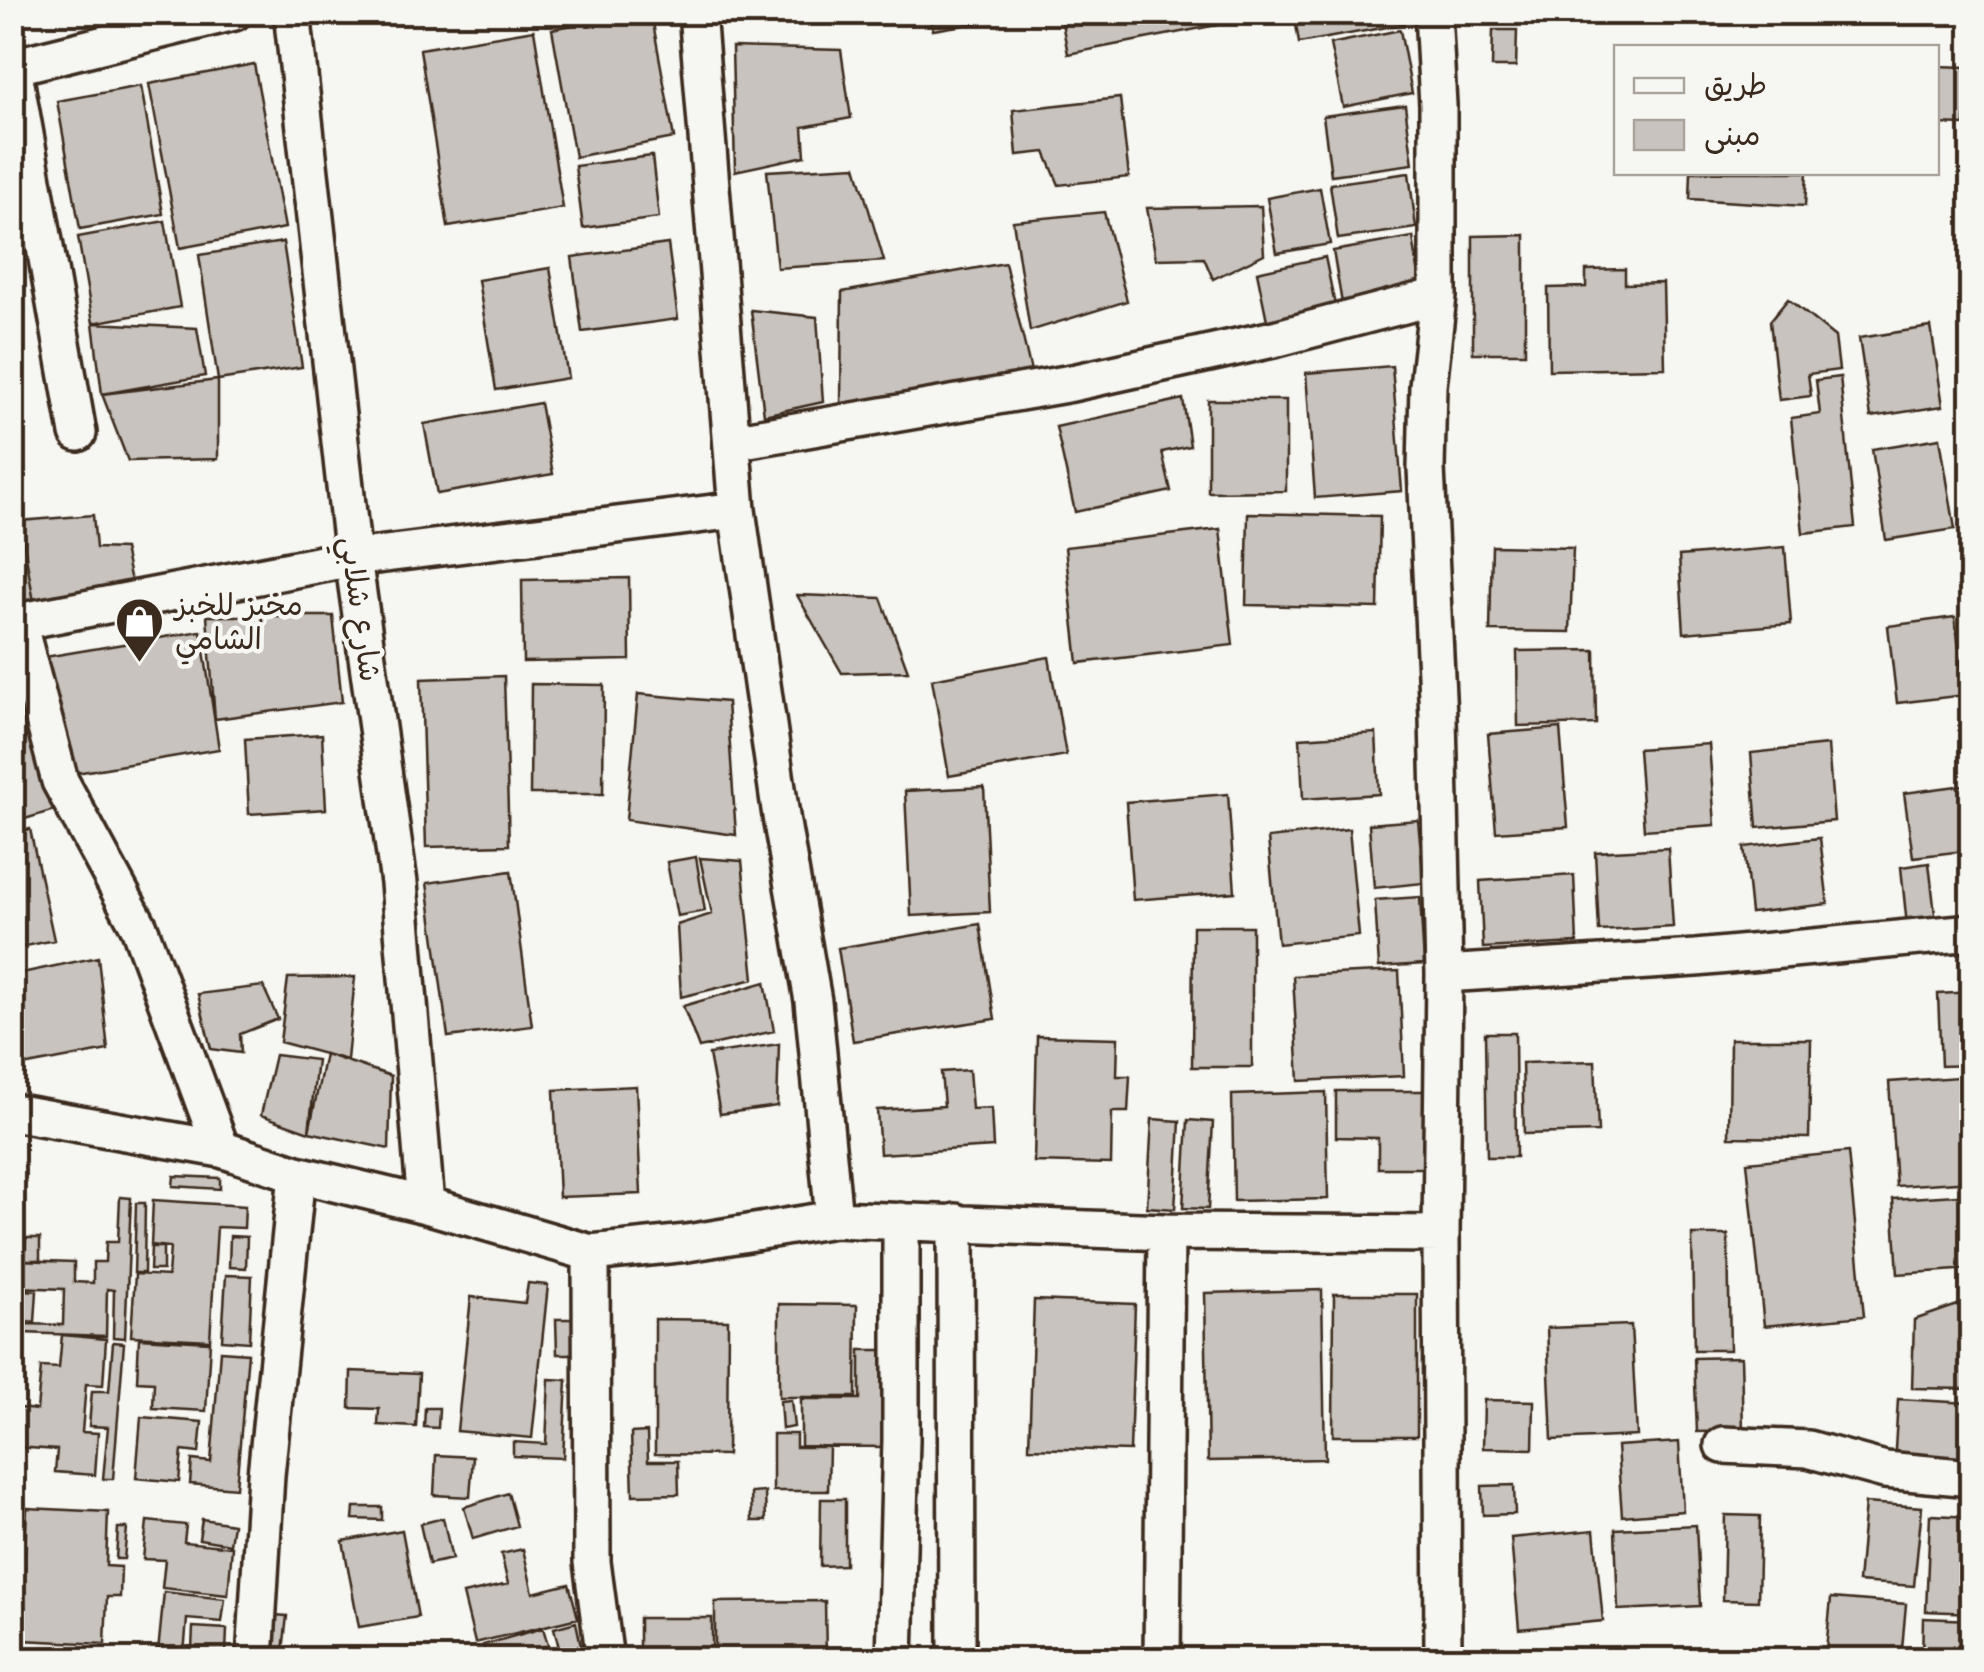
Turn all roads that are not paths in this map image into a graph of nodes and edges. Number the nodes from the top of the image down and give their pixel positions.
1 (234, 12) edge
2 (292, 12) edge
3 (697, 12) edge
4 (1433, 12) edge
5 (13, 66) edge
6 (1438, 296) junction
7 (78, 433) dead end
8 (732, 442) junction
9 (737, 510) junction
10 (353, 558) junction
11 (15, 623) edge
12 (1972, 932) edge
13 (1444, 974) junction
14 (12, 1112) edge
15 (221, 1149) junction
16 (297, 1174) junction
17 (426, 1205) junction
18 (834, 1218) junction
19 (901, 1221) junction
20 (956, 1222) junction
21 (1166, 1232) junction
22 (1441, 1234) junction
23 (591, 1253) junction
24 (1722, 1445) dead end
25 (1972, 1478) edge
26 (255, 1660) edge
27 (605, 1660) edge
28 (894, 1660) edge
29 (957, 1660) edge
30 (1162, 1660) edge
31 (1443, 1660) edge

1 - 5 street
2 - 10 street, شارع شلابي
3 - 8 street
4 - 6 street
5 - 7 street
6 - 8 street
6 - 13 street
8 - 9 street
9 - 10 street
9 - 18 street
10 - 11 street
10 - 17 street, شارع شلابي
11 - 15 street
12 - 13 street
13 - 22 street
14 - 15 street
15 - 16 street
16 - 17 street
16 - 26 street
17 - 23 street
18 - 19 street
18 - 23 street
19 - 20 street
19 - 28 street
20 - 21 street
20 - 29 street
21 - 22 street
21 - 30 street
22 - 31 street
23 - 27 street
24 - 25 street

